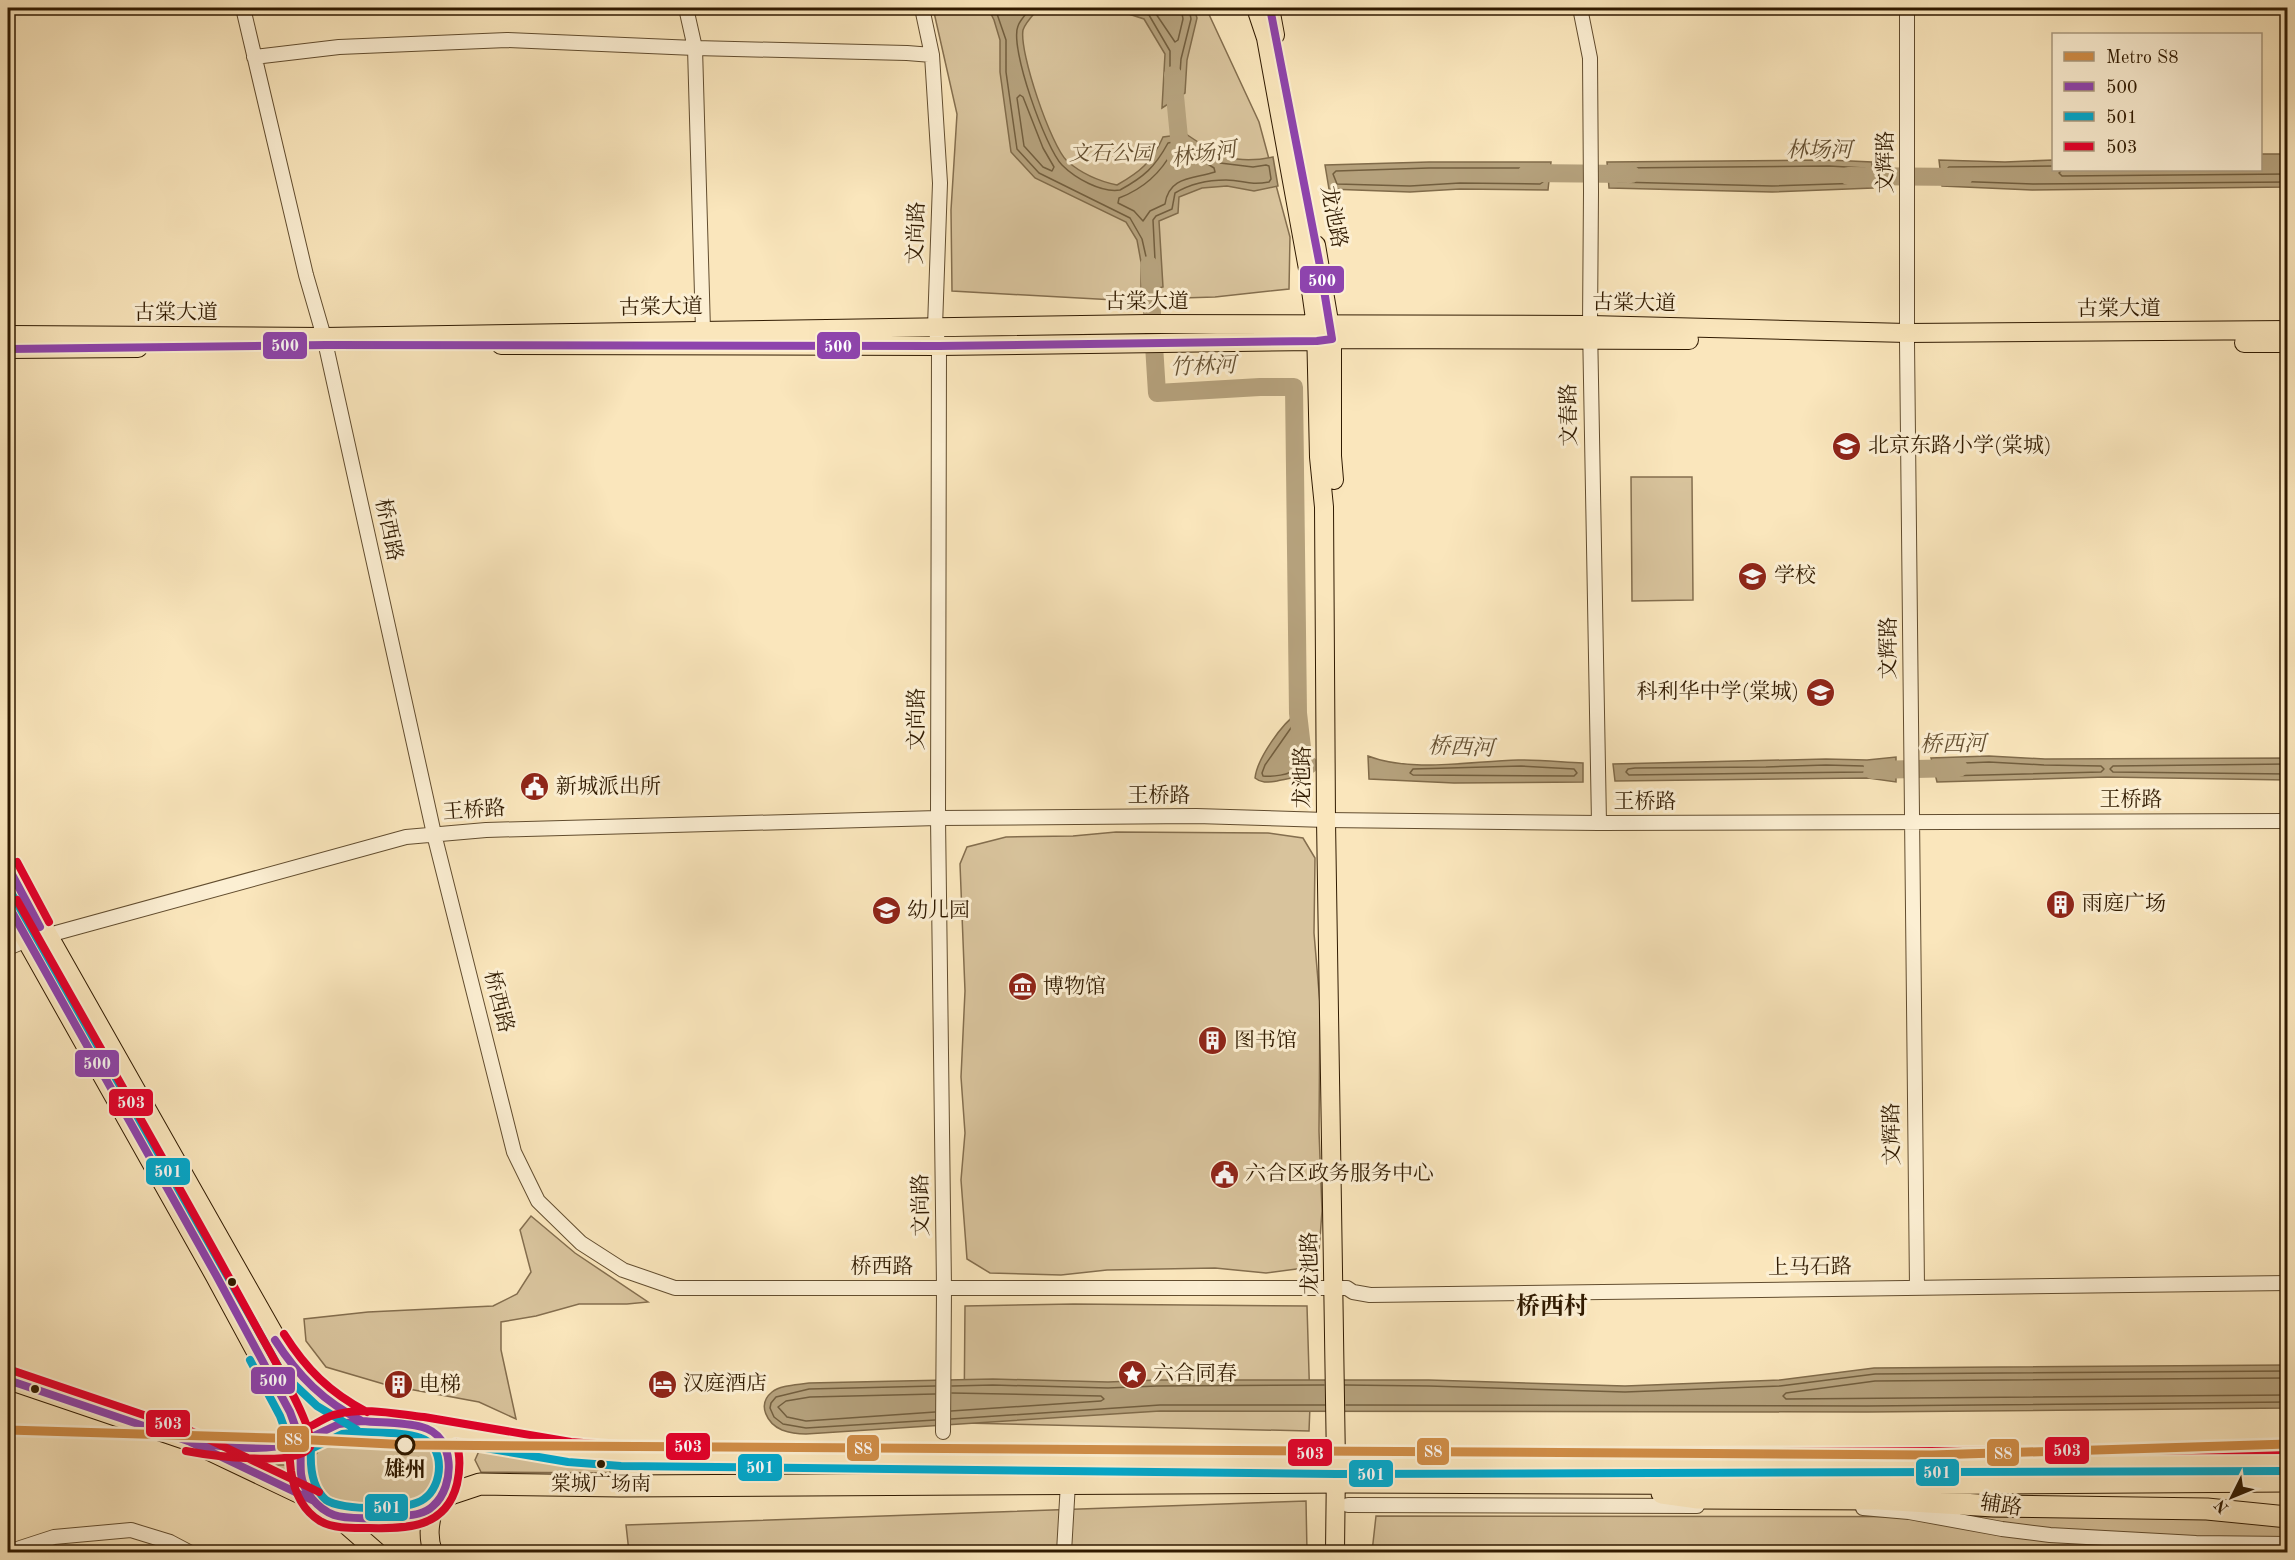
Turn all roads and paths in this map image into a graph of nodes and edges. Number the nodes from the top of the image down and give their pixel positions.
1 (243, 8) edge
2 (686, 8) edge
3 (922, 8) edge
4 (1256, 8) edge
5 (1270, 8) edge
6 (1580, 8) edge
7 (1907, 8) edge
8 (695, 48) junction
9 (932, 56) junction
10 (254, 57) junction
11 (935, 327) junction
12 (703, 330) junction
13 (2288, 330) edge
14 (1590, 332) junction
15 (1324, 333) junction
16 (8, 335) edge
17 (1907, 337) junction
18 (325, 341) junction
19 (2288, 343) edge
20 (939, 346) junction
21 (8, 349) edge
22 (938, 818) junction
23 (1331, 820) junction
24 (2288, 821) edge
25 (1911, 822) junction
26 (1599, 823) junction
27 (434, 834) junction
28 (8, 867) edge
29 (8, 905) edge
30 (27, 941) edge
31 (2288, 1283) edge
32 (944, 1288) junction
33 (1340, 1288) junction
34 (1917, 1288) junction
35 (8, 1380) edge
36 (362, 1421) junction
37 (423, 1427) junction
38 (943, 1432) dead end
39 (188, 1441) junction
40 (301, 1442) junction
41 (2288, 1447) edge
42 (2156, 1459) junction
43 (2288, 1460) edge
44 (1342, 1473) junction
45 (2288, 1481) edge
46 (1617, 1482) junction
47 (1068, 1483) junction
48 (1860, 1499) junction
49 (314, 1501) junction
50 (436, 1502) junction
51 (1348, 1505) junction
52 (1889, 1510) junction
53 (336, 1516) junction
54 (2288, 1517) edge
55 (2288, 1544) edge
56 (8, 1552) edge
57 (189, 1552) edge
58 (377, 1552) edge
59 (433, 1552) edge
60 (1064, 1552) edge
61 (1335, 1552) edge
62 (1347, 1552) edge

1 - 10 street, 桥西路
2 - 8 street
3 - 9 street, 文尚路
4 - 15 main road, 龙池路
5 - 15 main road, 龙池路
6 - 14 street, 文春路
7 - 17 street, 文辉路
8 - 9 street
8 - 10 street
8 - 12 street
9 - 11 street, 文尚路
10 - 18 street, 桥西路
11 - 12 main road, 古棠大道
11 - 15 main road, 古棠大道
11 - 20 street, 文尚路
12 - 18 main road, 古棠大道
13 - 17 main road, 古棠大道
14 - 15 main road, 古棠大道
14 - 17 main road, 古棠大道
14 - 26 street, 文春路
15 - 20 main road, 古棠大道
15 - 23 main road, 龙池路
16 - 18 main road, 古棠大道
17 - 19 main road, 古棠大道
17 - 25 street, 文辉路
18 - 20 main road, 古棠大道
18 - 21 main road, 古棠大道
18 - 27 street, 桥西路
20 - 22 street, 文尚路
22 - 23 street, 王桥路
22 - 27 street, 王桥路
22 - 32 street, 文尚路
23 - 26 street, 王桥路
23 - 33 main road, 龙池路
24 - 25 street, 王桥路
25 - 26 street, 王桥路
25 - 34 street, 文辉路
27 - 30 street, 王桥路
27 - 32 street, 桥西路
28 - 30 highway
29 - 30 highway
30 - 36 highway
30 - 40 highway
31 - 34 street, 上马石路
32 - 33 street, 桥西路
32 - 38 street, 文尚路
33 - 34 street, 上马石路
33 - 44 main road, 龙池路
35 - 39 main road
36 - 37 highway
36 - 40 highway
37 - 44 highway
37 - 50 highway
39 - 40 main road
39 - 49 main road
40 - 49 highway
41 - 42 highway
42 - 43 highway
42 - 44 highway
44 - 46 highway
44 - 47 highway
44 - 51 main road, 龙池路
44 - 61 main road, 龙池路
45 - 46 highway
46 - 48 highway
47 - 50 highway
47 - 60 street
48 - 52 street
48 - 54 highway
49 - 53 highway
50 - 53 highway
50 - 59 main road
51 - 52 street, 辅路
51 - 62 main road, 龙池路
52 - 55 street, 辅路
53 - 58 main road
56 - 57 street

